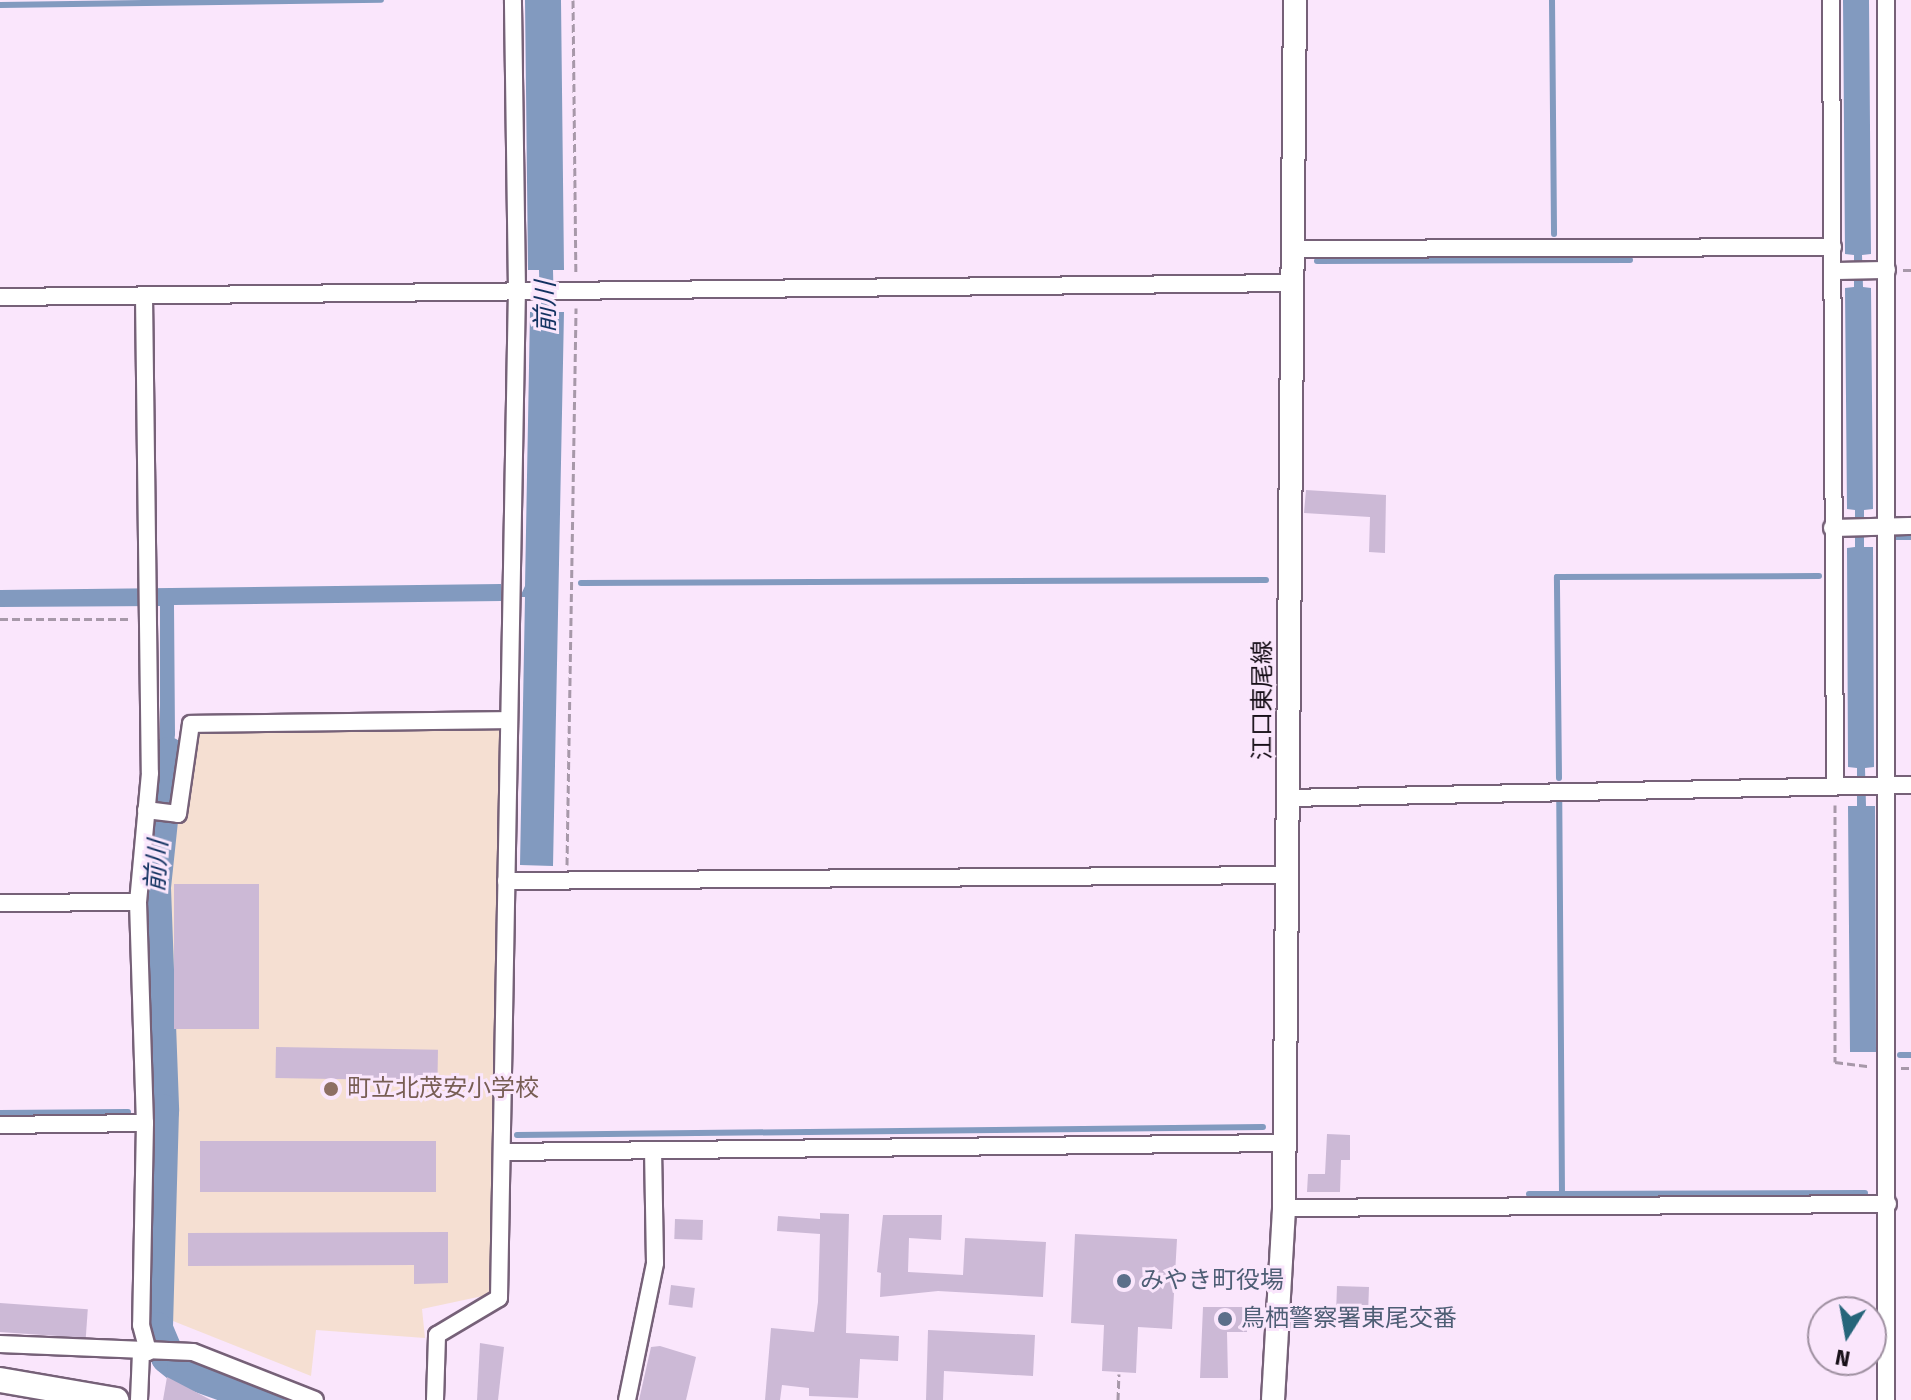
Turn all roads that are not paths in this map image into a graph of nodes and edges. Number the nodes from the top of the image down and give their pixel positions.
1 (513, 0) edge
2 (1295, 0) edge
3 (1831, 0) edge
4 (1886, 0) edge
5 (1833, 247) junction
6 (1293, 249) junction
7 (1849, 270) junction
8 (1887, 270) junction
9 (1292, 283) junction
10 (517, 291) junction
11 (144, 296) junction
12 (0, 297) edge
13 (1911, 526) edge
14 (1887, 527) junction
15 (1832, 528) junction
16 (508, 720) junction
17 (1835, 785) junction
18 (1887, 785) junction
19 (1911, 785) edge
20 (1288, 798) junction
21 (149, 810) junction
22 (1287, 875) junction
23 (506, 881) junction
24 (138, 902) junction
25 (0, 903) edge
26 (145, 1123) junction
27 (0, 1125) edge
28 (1285, 1143) junction
29 (653, 1150) junction
30 (502, 1152) junction
31 (1888, 1204) junction
32 (1284, 1208) junction
33 (0, 1344) edge
34 (147, 1352) junction
35 (0, 1380) edge
36 (116, 1400) edge
37 (139, 1400) edge
38 (315, 1400) edge
39 (435, 1400) edge
40 (627, 1400) edge
41 (1273, 1400) edge
42 (1886, 1400) edge

1 - 10 street
2 - 6 main road, 江口東尾線
3 - 5 street
4 - 8 street
5 - 6 street
5 - 7 street
6 - 9 main road, 江口東尾線
7 - 8 street
7 - 15 street
8 - 14 street
9 - 10 street
9 - 20 main road, 江口東尾線
10 - 11 street
10 - 16 street
11 - 12 street
11 - 21 street
13 - 14 street
14 - 15 street
14 - 18 street
15 - 17 street
16 - 21 street
16 - 23 street
17 - 18 street
17 - 20 street
18 - 19 street
18 - 31 street
20 - 22 main road, 江口東尾線
21 - 24 street
22 - 23 street
22 - 28 main road, 江口東尾線
23 - 30 street
24 - 25 street
24 - 26 street
26 - 27 street
26 - 34 street
28 - 29 street
28 - 32 main road, 江口東尾線
29 - 30 street
29 - 40 street
30 - 39 street
31 - 32 street
31 - 42 street
32 - 41 main road, 江口東尾線
33 - 34 street
34 - 37 street
34 - 38 street
35 - 36 main road

